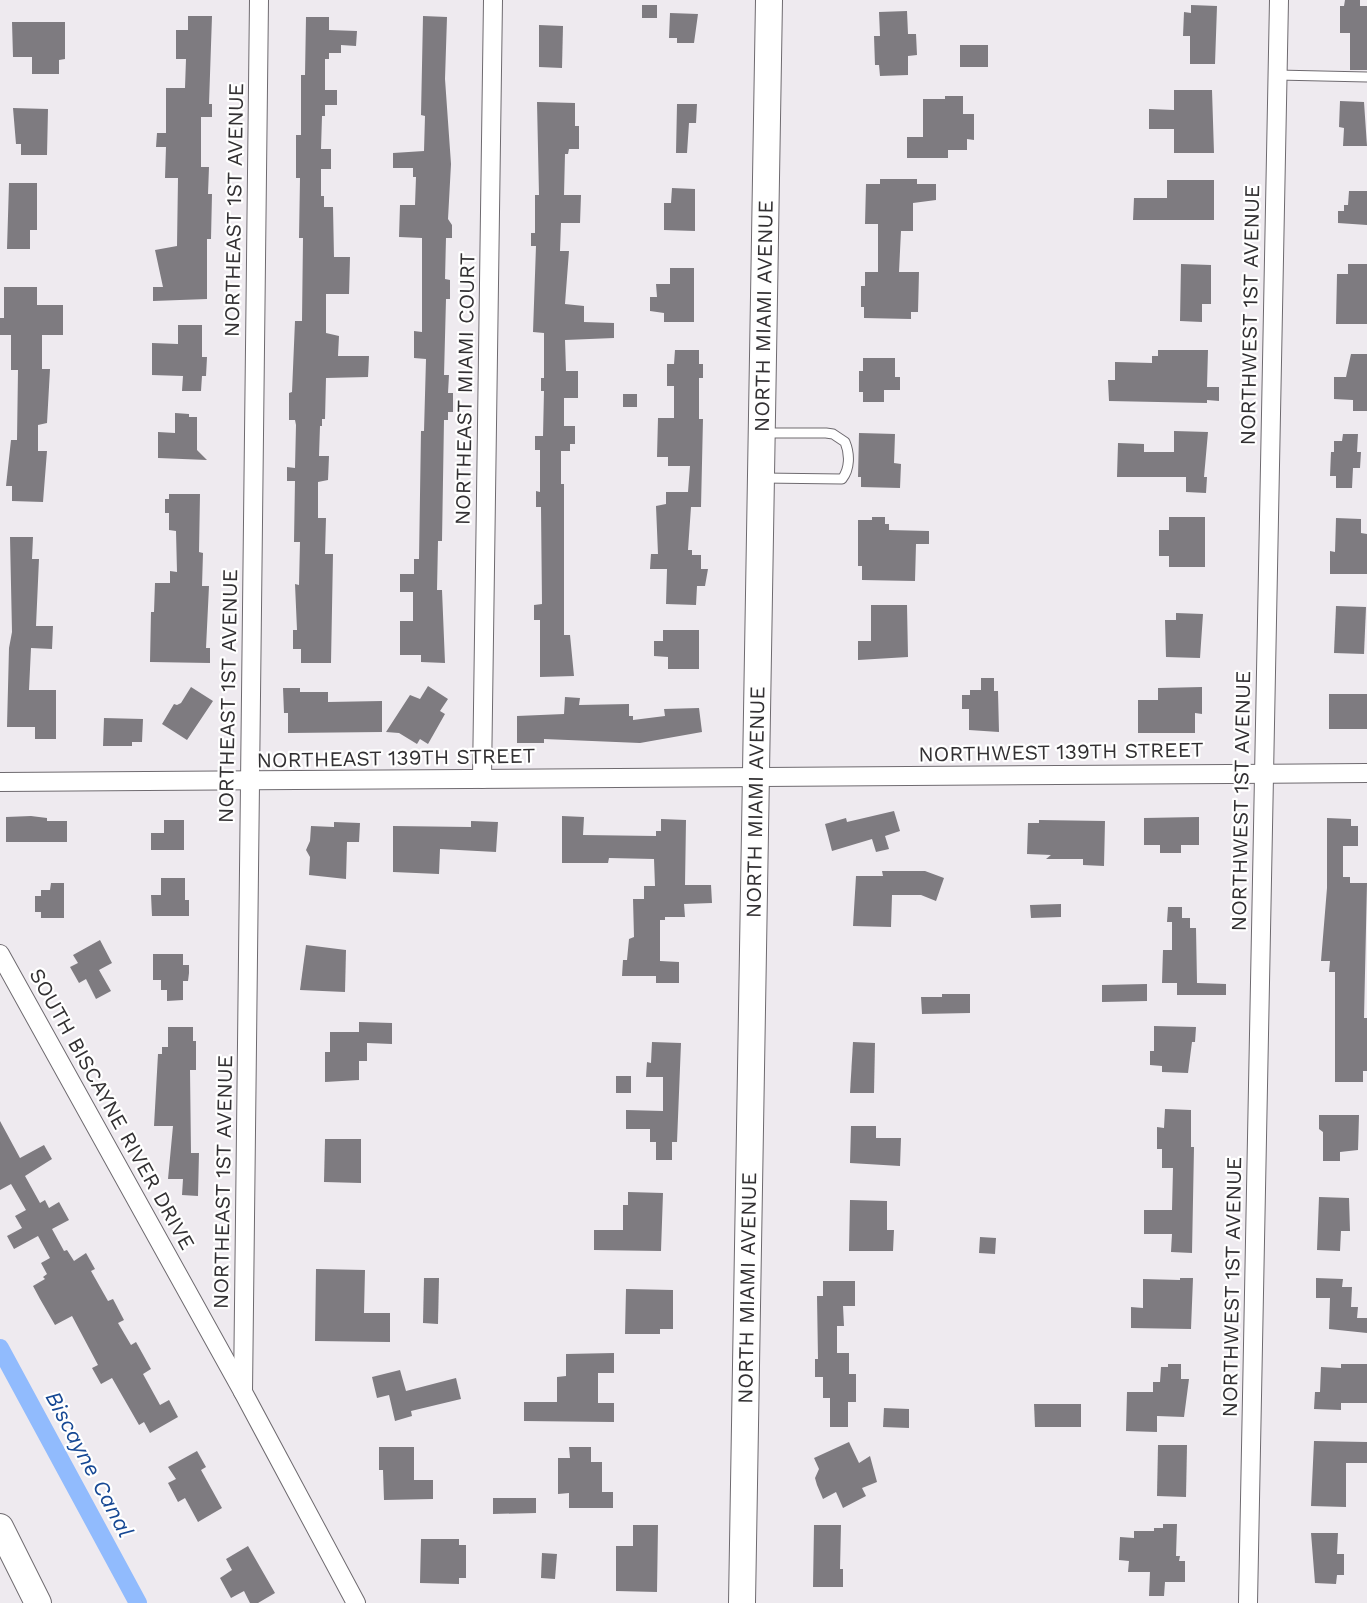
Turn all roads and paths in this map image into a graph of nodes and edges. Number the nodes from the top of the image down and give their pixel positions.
1 (259, 0) edge
2 (493, 0) edge
3 (769, 0) edge
4 (1279, 0) edge
5 (1277, 75) junction
6 (1367, 77) edge
7 (762, 433) junction
8 (761, 478) junction
9 (1264, 773) junction
10 (1367, 773) edge
11 (756, 777) junction
12 (482, 779) junction
13 (250, 781) junction
14 (0, 782) edge
15 (0, 954) edge
16 (243, 1392) junction
17 (0, 1527) edge
18 (38, 1603) edge
19 (356, 1603) edge
20 (742, 1603) edge
21 (1248, 1603) edge

1 - 13 street, NORTHEAST 1ST AVENUE
2 - 12 street, NORTHEAST MIAMI COURT
3 - 7 street, NORTH MIAMI AVENUE
4 - 5 street, NORTHWEST 1ST AVENUE
5 - 6 lane
5 - 9 street, NORTHWEST 1ST AVENUE
7 - 8 street, NORTH MIAMI AVENUE
7 - 8 lane
8 - 11 street, NORTH MIAMI AVENUE
9 - 10 street, NORTHWEST 139TH STREET
9 - 11 street, NORTHWEST 139TH STREET
9 - 21 street, NORTHWEST 1ST AVENUE
11 - 12 street, NORTHEAST 139TH STREET
11 - 20 street, NORTH MIAMI AVENUE
12 - 13 street, NORTHEAST 139TH STREET
13 - 14 street, NORTHEAST 139TH STREET
13 - 16 street, NORTHEAST 1ST AVENUE
15 - 16 street, SOUTH BISCAYNE RIVER DRIVE
16 - 19 street, SOUTH BISCAYNE RIVER DRIVE
17 - 18 street

